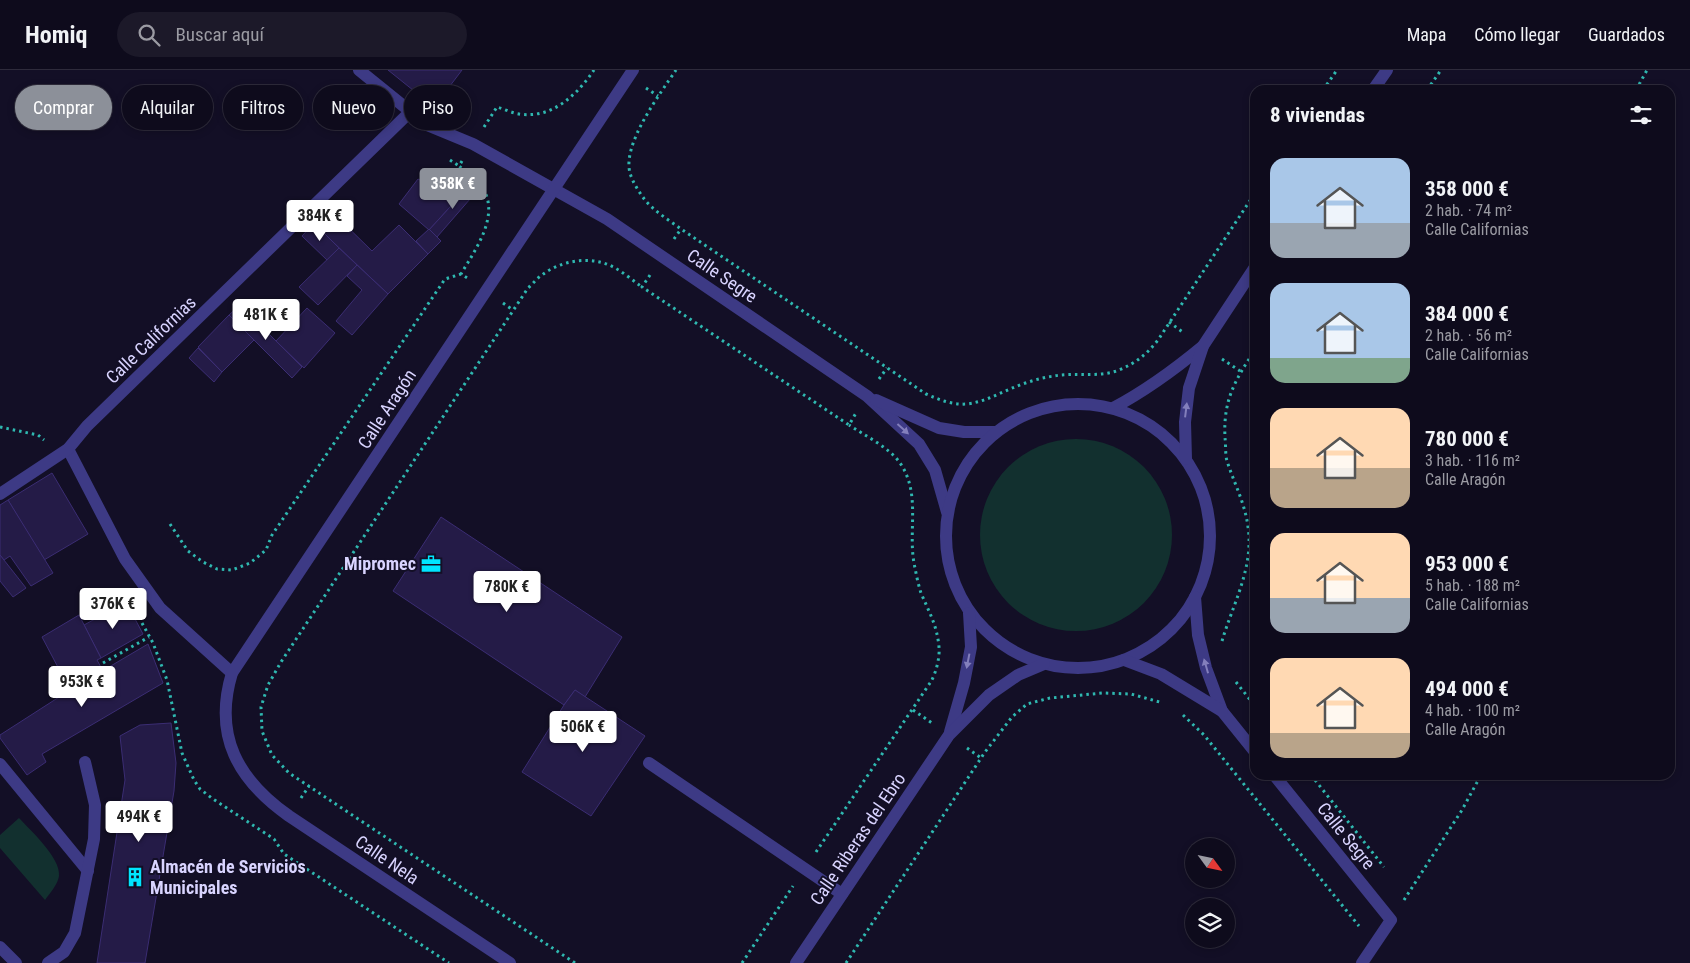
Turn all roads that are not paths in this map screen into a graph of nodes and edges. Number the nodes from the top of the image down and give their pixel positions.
1 (359, 70) edge
2 (633, 70) edge
3 (1387, 70) edge
4 (1376, 85) edge
5 (404, 105) edge
6 (404, 118) edge
7 (440, 130) edge
8 (553, 189) junction
9 (1250, 275) edge
10 (1203, 346) junction
11 (867, 396) junction
12 (1113, 408) junction
13 (996, 432) junction
14 (66, 451) junction
15 (1186, 459) junction
16 (0, 494) edge
17 (947, 512) junction
18 (1195, 597) junction
19 (969, 613) junction
20 (1124, 660) junction
21 (1044, 664) junction
22 (232, 673) junction
23 (1222, 712) junction
24 (949, 735) junction
25 (1250, 746) edge
26 (85, 762) dead end
27 (649, 763) dead end
28 (0, 764) edge
29 (248, 780) joint
30 (1278, 780) edge
31 (88, 871) junction
32 (842, 894) junction
33 (0, 946) edge
34 (16, 963) edge
35 (48, 963) edge
36 (510, 963) edge
37 (796, 963) edge
38 (1362, 963) edge

1 - 5 street
2 - 8 street, Calle Aragón
3 - 4 street
6 - 14 street, Calle Californias
7 - 8 street
8 - 11 street, Calle Segre
8 - 22 street, Calle Aragón
9 - 10 street
10 - 12 street
15 -> 10 street
11 - 13 street, Calle Segre
11 -> 17 street, Calle Segre
12 - 13 street
12 - 15 street
13 - 17 street
14 - 16 street, Calle Californias
14 - 22 street
15 - 18 street
17 - 19 street
18 - 20 street
23 -> 18 street
19 - 21 street
19 -> 24 street, Calle Riberas del Ebro
20 - 21 street
20 - 23 street
21 - 24 street, Calle Riberas del Ebro
22 - 29 street, Calle Aragón
23 - 25 street
24 - 32 street, Calle Riberas del Ebro
26 - 31 street
27 - 32 street
28 - 31 street
29 - 36 street, Calle Nela
30 - 38 street, Calle Segre
31 - 35 street
32 - 37 street, Calle Riberas del Ebro
33 - 34 street

